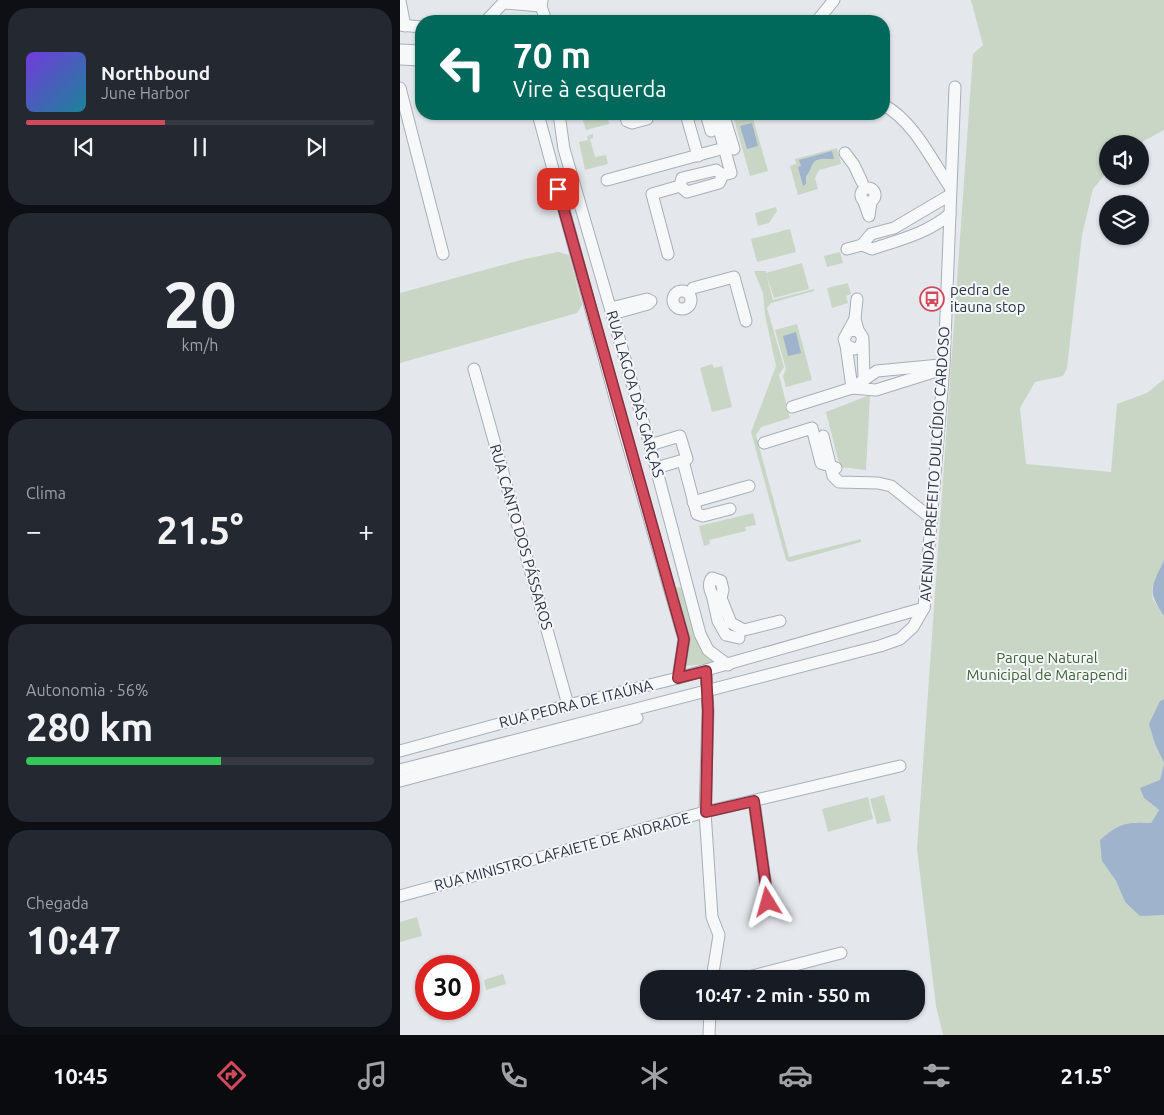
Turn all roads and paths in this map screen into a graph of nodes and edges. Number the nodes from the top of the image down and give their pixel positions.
1 (834, 0) edge
2 (400, 1) edge
3 (505, 2) edge
4 (541, 3) edge
5 (492, 15) edge
6 (822, 15) edge
7 (403, 26) edge
8 (400, 50) edge
9 (415, 51) edge
10 (400, 58) edge
11 (415, 59) edge
12 (955, 87) dead end
13 (400, 88) edge
14 (890, 109) edge
15 (540, 120) edge
16 (560, 120) edge
17 (626, 120) edge
18 (642, 120) edge
19 (688, 120) edge
20 (708, 120) edge
21 (717, 120) edge
22 (725, 120) edge
23 (711, 131) dead end
24 (564, 149) junction
25 (717, 150) dead end
26 (734, 150) dead end
27 (845, 153) dead end
28 (548, 154) junction
29 (698, 156) junction
30 (607, 180) dead end
31 (950, 191) junction
32 (950, 214) junction
33 (894, 228) junction
34 (871, 234) junction
35 (898, 240) junction
36 (862, 245) junction
37 (847, 249) dead end
38 (443, 254) dead end
39 (668, 254) dead end
40 (858, 298) dead end
41 (612, 311) junction
42 (746, 321) dead end
43 (854, 327) junction
44 (863, 341) junction
45 (846, 345) junction
46 (943, 367) junction
47 (474, 369) dead end
48 (864, 379) junction
49 (852, 388) junction
50 (792, 407) dead end
51 (825, 436) dead end
52 (764, 443) dead end
53 (650, 445) junction
54 (685, 460) junction
55 (833, 467) junction
56 (656, 468) junction
57 (749, 486) dead end
58 (695, 501) junction
59 (729, 507) dead end
60 (932, 518) junction
61 (686, 578) junction
62 (667, 582) junction
63 (714, 594) junction
64 (690, 595) junction
65 (924, 608) junction
66 (780, 621) dead end
67 (911, 632) joint
68 (739, 636) dead end
69 (728, 665) junction
70 (706, 671) junction
71 (678, 678) junction
72 (707, 695) junction
73 (568, 705) junction
74 (400, 751) edge
75 (900, 766) dead end
76 (400, 770) edge
77 (400, 781) edge
78 (754, 801) junction
79 (706, 812) junction
80 (400, 896) edge
81 (768, 902) dead end
82 (841, 953) dead end
83 (713, 970) edge
84 (776, 970) edge
85 (710, 1020) edge
86 (709, 1035) edge

1 - 6 street
2 - 7 street
3 - 4 street
3 - 5 street
8 - 9 street
10 - 11 street
12 - 31 street, AVENIDA PREFEITO DULCÍDIO CARDOSO
13 - 38 street
14 - 31 street
15 - 28 street, RUA LAGOA DAS GARÇAS
16 - 24 street, RUA LAGOA DAS GARÇAS
17 - 18 street
19 - 29 street
20 - 23 street
21 - 39 street
22 - 26 street
24 - 28 street
24 - 41 street, RUA LAGOA DAS GARÇAS
25 - 29 street
27 - 34 street
28 - 62 street, RUA LAGOA DAS GARÇAS
29 - 30 street
31 - 32 street, AVENIDA PREFEITO DULCÍDIO CARDOSO
31 - 33 street
32 - 35 street
32 - 46 street, AVENIDA PREFEITO DULCÍDIO CARDOSO
33 - 34 street
33 - 35 street
34 - 36 street
35 - 36 street
36 - 37 street
40 - 43 street
41 - 42 street
41 - 53 street, RUA LAGOA DAS GARÇAS
43 - 44 street
43 - 45 street
44 - 45 street
44 - 48 street
45 - 49 street
46 - 48 street
46 - 49 street
46 - 60 street, AVENIDA PREFEITO DULCÍDIO CARDOSO
47 - 73 street, RUA CANTO DOS PÁSSAROS
48 - 49 street
49 - 50 street
51 - 55 street
52 - 55 street
53 - 54 street
53 - 56 street, RUA LAGOA DAS GARÇAS
54 - 56 street
54 - 58 street
55 - 60 street
56 - 61 street, RUA LAGOA DAS GARÇAS
57 - 58 street
58 - 59 street
60 - 65 street, AVENIDA PREFEITO DULCÍDIO CARDOSO
61 - 62 street
61 - 64 street, RUA LAGOA DAS GARÇAS
62 - 71 street, RUA LAGOA DAS GARÇAS
63 - 64 street
63 - 66 street
63 - 68 street
64 - 69 street, RUA LAGOA DAS GARÇAS
65 - 67 street, AVENIDA PREFEITO DULCÍDIO CARDOSO
65 - 69 street, RUA PEDRA DE ITAÚNA
67 - 72 street, RUA PEDRA DE ITAÚNA
69 - 70 street, RUA PEDRA DE ITAÚNA
70 - 71 street, RUA PEDRA DE ITAÚNA
70 - 72 street
71 - 73 street, RUA PEDRA DE ITAÚNA
72 - 76 street, RUA PEDRA DE ITAÚNA
72 - 77 street
72 - 79 street
73 - 74 street, RUA PEDRA DE ITAÚNA
75 - 78 street, RUA MINISTRO LAFAIETE DE ANDRADE
78 - 79 street, RUA MINISTRO LAFAIETE DE ANDRADE
78 - 81 street
79 - 80 street, RUA MINISTRO LAFAIETE DE ANDRADE
79 - 83 street
82 - 84 street
85 - 86 street

